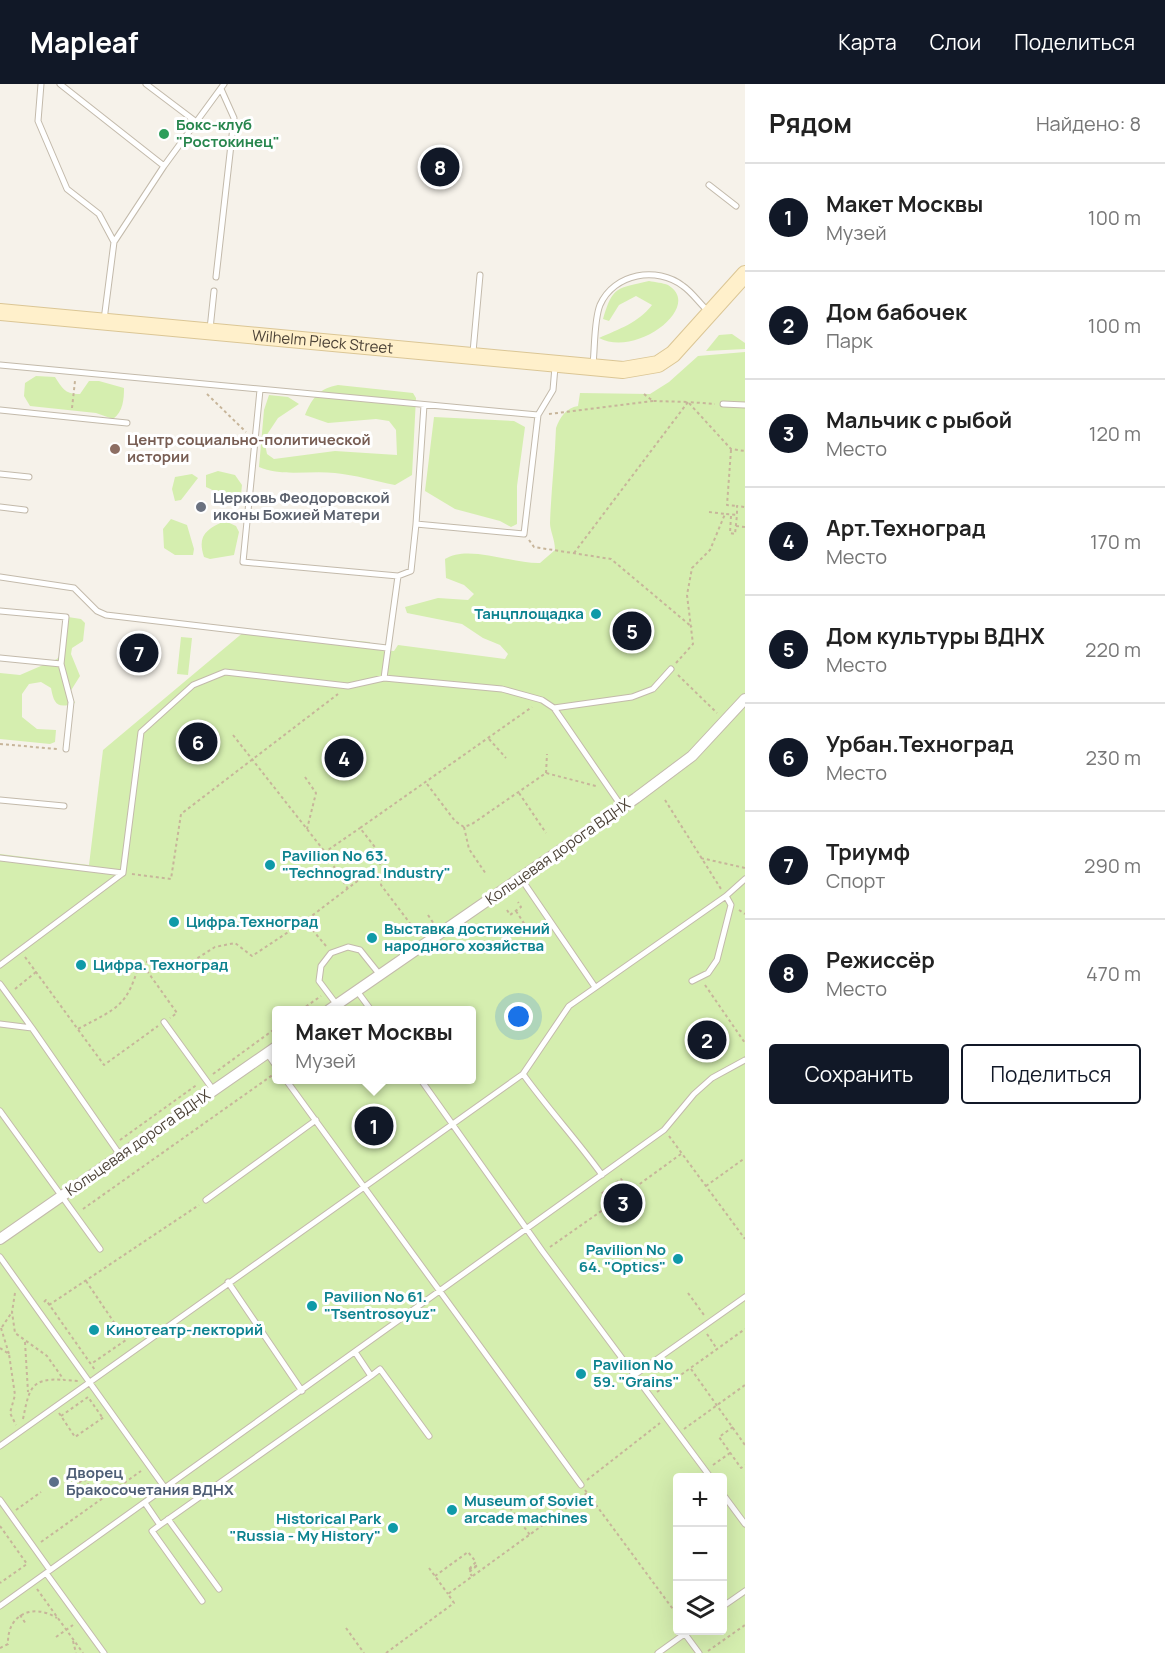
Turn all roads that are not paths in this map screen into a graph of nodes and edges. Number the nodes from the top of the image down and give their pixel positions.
1 (41, 84) edge
2 (60, 84) edge
3 (146, 84) edge
4 (223, 86) edge
5 (195, 121) junction
6 (164, 166) junction
7 (710, 185) dead end
8 (736, 206) dead end
9 (114, 242) junction
10 (745, 274) edge
11 (480, 275) dead end
12 (216, 277) dead end
13 (214, 291) dead end
14 (0, 312) edge
15 (710, 313) junction
16 (104, 321) junction
17 (210, 331) junction
18 (472, 357) junction
19 (0, 365) edge
20 (556, 365) junction
21 (593, 368) junction
22 (260, 390) junction
23 (723, 404) road end
24 (424, 405) junction
25 (745, 405) edge
26 (0, 410) edge
27 (538, 415) junction
28 (127, 423) dead end
29 (0, 474) edge
30 (29, 477) dead end
31 (0, 507) edge
32 (26, 510) dead end
33 (416, 524) junction
34 (398, 576) junction
35 (0, 577) edge
36 (0, 611) edge
37 (387, 648) junction
38 (0, 658) edge
39 (62, 664) junction
40 (670, 669) road end
41 (384, 678) junction
42 (745, 699) edge
43 (554, 708) junction
44 (66, 749) road end
45 (0, 800) edge
46 (64, 806) dead end
47 (622, 807) junction
48 (0, 858) edge
49 (123, 873) junction
50 (520, 878) junction
51 (745, 879) edge
52 (726, 896) junction
53 (0, 965) edge
54 (380, 975) junction
55 (692, 981) dead end
56 (0, 984) edge
57 (595, 987) junction
58 (357, 991) junction
59 (332, 1006) edge
60 (336, 1006) edge
61 (368, 1006) edge
62 (164, 1022) road end
63 (0, 1024) edge
64 (32, 1028) junction
65 (272, 1050) edge
66 (745, 1060) edge
67 (523, 1074) junction
68 (289, 1084) edge
69 (424, 1084) edge
70 (214, 1091) junction
71 (0, 1111) edge
72 (316, 1120) junction
73 (453, 1123) junction
74 (120, 1155) junction
75 (602, 1175) junction
76 (364, 1186) junction
77 (62, 1195) junction
78 (206, 1200) road end
79 (527, 1229) junction
80 (0, 1239) edge
81 (100, 1249) dead end
82 (0, 1257) edge
83 (228, 1282) junction
84 (440, 1291) junction
85 (745, 1297) edge
86 (355, 1352) junction
87 (636, 1374) junction
88 (371, 1376) junction
89 (89, 1381) junction
90 (302, 1391) junction
91 (429, 1436) dead end
92 (0, 1446) edge
93 (707, 1473) edge
94 (581, 1485) road end
95 (165, 1488) junction
96 (727, 1499) edge
97 (0, 1500) edge
98 (145, 1503) junction
99 (168, 1519) junction
100 (745, 1524) edge
101 (160, 1525) junction
102 (48, 1572) junction
103 (219, 1589) dead end
104 (745, 1591) edge
105 (202, 1601) dead end
106 (727, 1604) edge
107 (0, 1606) edge
108 (684, 1635) edge
109 (690, 1635) edge
110 (104, 1653) edge
111 (658, 1653) edge
112 (699, 1653) edge

1 - 9 lane
2 - 6 lane
3 - 5 lane
4 - 5 lane
4 - 12 lane
5 - 6 lane
6 - 9 lane
7 - 8 lane
9 - 16 lane
10 - 15 main road
11 - 18 lane
13 - 17 lane
14 - 16 main road, Wilhelm Pieck Street
15 - 21 main road, Wilhelm Pieck Street
15 - 21 lane
16 - 17 main road, Wilhelm Pieck Street
17 - 18 main road, Wilhelm Pieck Street
18 - 20 main road, Wilhelm Pieck Street
19 - 22 lane
20 - 21 main road, Wilhelm Pieck Street
20 - 27 lane
22 - 24 lane
22 - 34 lane
23 - 25 lane
24 - 27 lane
24 - 33 lane
26 - 28 lane
27 - 33 lane
29 - 30 lane
31 - 32 lane
33 - 34 lane
34 - 37 lane
35 - 37 lane
36 - 39 lane
37 - 41 lane
38 - 39 lane
39 - 44 lane
40 - 43 lane
41 - 43 lane
41 - 49 lane
42 - 47 street, Кольцевая дорога ВДНХ
43 - 47 lane
45 - 46 lane
47 - 50 street, Кольцевая дорога ВДНХ
48 - 49 lane
49 - 53 lane
50 - 54 street, Кольцевая дорога ВДНХ
50 - 57 lane
51 - 52 lane
52 - 55 lane
52 - 57 lane
54 - 58 street, Кольцевая дорога ВДНХ
54 - 59 lane
56 - 64 lane
57 - 67 lane
58 - 60 street, Кольцевая дорога ВДНХ
58 - 61 lane
62 - 70 lane
63 - 64 lane
64 - 74 lane
65 - 70 street, Кольцевая дорога ВДНХ
66 - 75 lane
67 - 73 lane
67 - 75 lane
68 - 72 lane
69 - 73 lane
70 - 74 street, Кольцевая дорога ВДНХ
71 - 77 lane
72 - 76 lane
72 - 78 lane
73 - 76 lane
73 - 79 lane
74 - 77 street, Кольцевая дорога ВДНХ
75 - 79 lane
76 - 83 lane
76 - 84 lane
77 - 80 street, Кольцевая дорога ВДНХ
77 - 81 lane
79 - 84 lane
79 - 87 lane
82 - 89 lane
83 - 89 lane
83 - 90 lane
84 - 86 lane
84 - 94 lane
85 - 87 lane
86 - 88 lane
86 - 90 lane
87 - 93 lane
88 - 91 lane
88 - 99 lane
89 - 92 lane
89 - 95 lane
90 - 95 lane
95 - 98 lane
96 - 100 lane
97 - 102 lane
98 - 101 lane
98 - 102 lane
99 - 101 lane
99 - 103 lane
101 - 105 lane
102 - 107 lane
102 - 110 lane
104 - 106 lane
108 - 111 lane
109 - 112 lane

